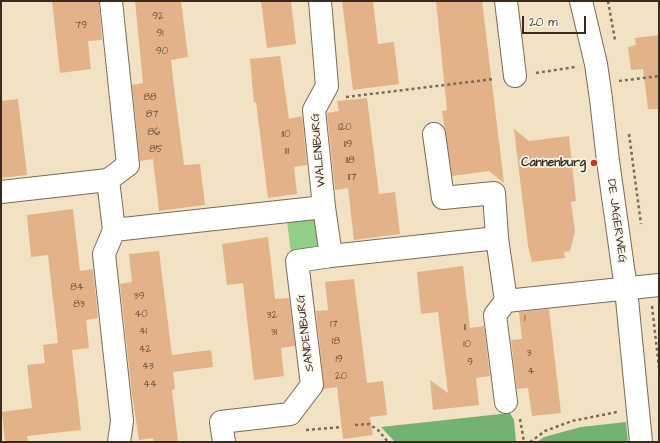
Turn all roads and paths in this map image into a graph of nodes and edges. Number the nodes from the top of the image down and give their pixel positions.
1 (112, 1) edge
2 (320, 1) edge
3 (506, 1) edge
4 (582, 1) edge
5 (598, 73) junction
6 (515, 76) junction
7 (659, 76) edge
8 (320, 99) junction
9 (434, 134) dead end
10 (108, 180) junction
11 (1, 192) edge
12 (324, 207) junction
13 (114, 230) junction
14 (498, 238) junction
15 (331, 256) junction
16 (659, 285) edge
17 (626, 289) junction
18 (506, 301) junction
19 (506, 402) dead end
20 (638, 407) junction
21 (290, 414) junction
22 (355, 425) dead end
23 (342, 427) dead end
24 (119, 442) edge
25 (224, 442) edge
26 (388, 442) edge
27 (530, 442) edge
28 (641, 442) edge

1 - 10 street
2 - 8 street, WALENBURG
3 - 6 street
4 - 5 street, DE JAGERWEG
5 - 6 path
5 - 7 path
5 - 17 street, DE JAGERWEG
6 - 8 path
8 - 12 street, WALENBURG
9 - 14 street
10 - 11 street
10 - 13 street
12 - 13 street
12 - 15 street
13 - 24 street
14 - 15 street, SANDENBURG
14 - 18 street
15 - 21 street, SANDENBURG
16 - 17 street
17 - 18 street
17 - 20 street, DE JAGERWEG
18 - 19 street
20 - 27 path
20 - 28 street, DE JAGERWEG
21 - 23 path
21 - 25 street
22 - 26 path

